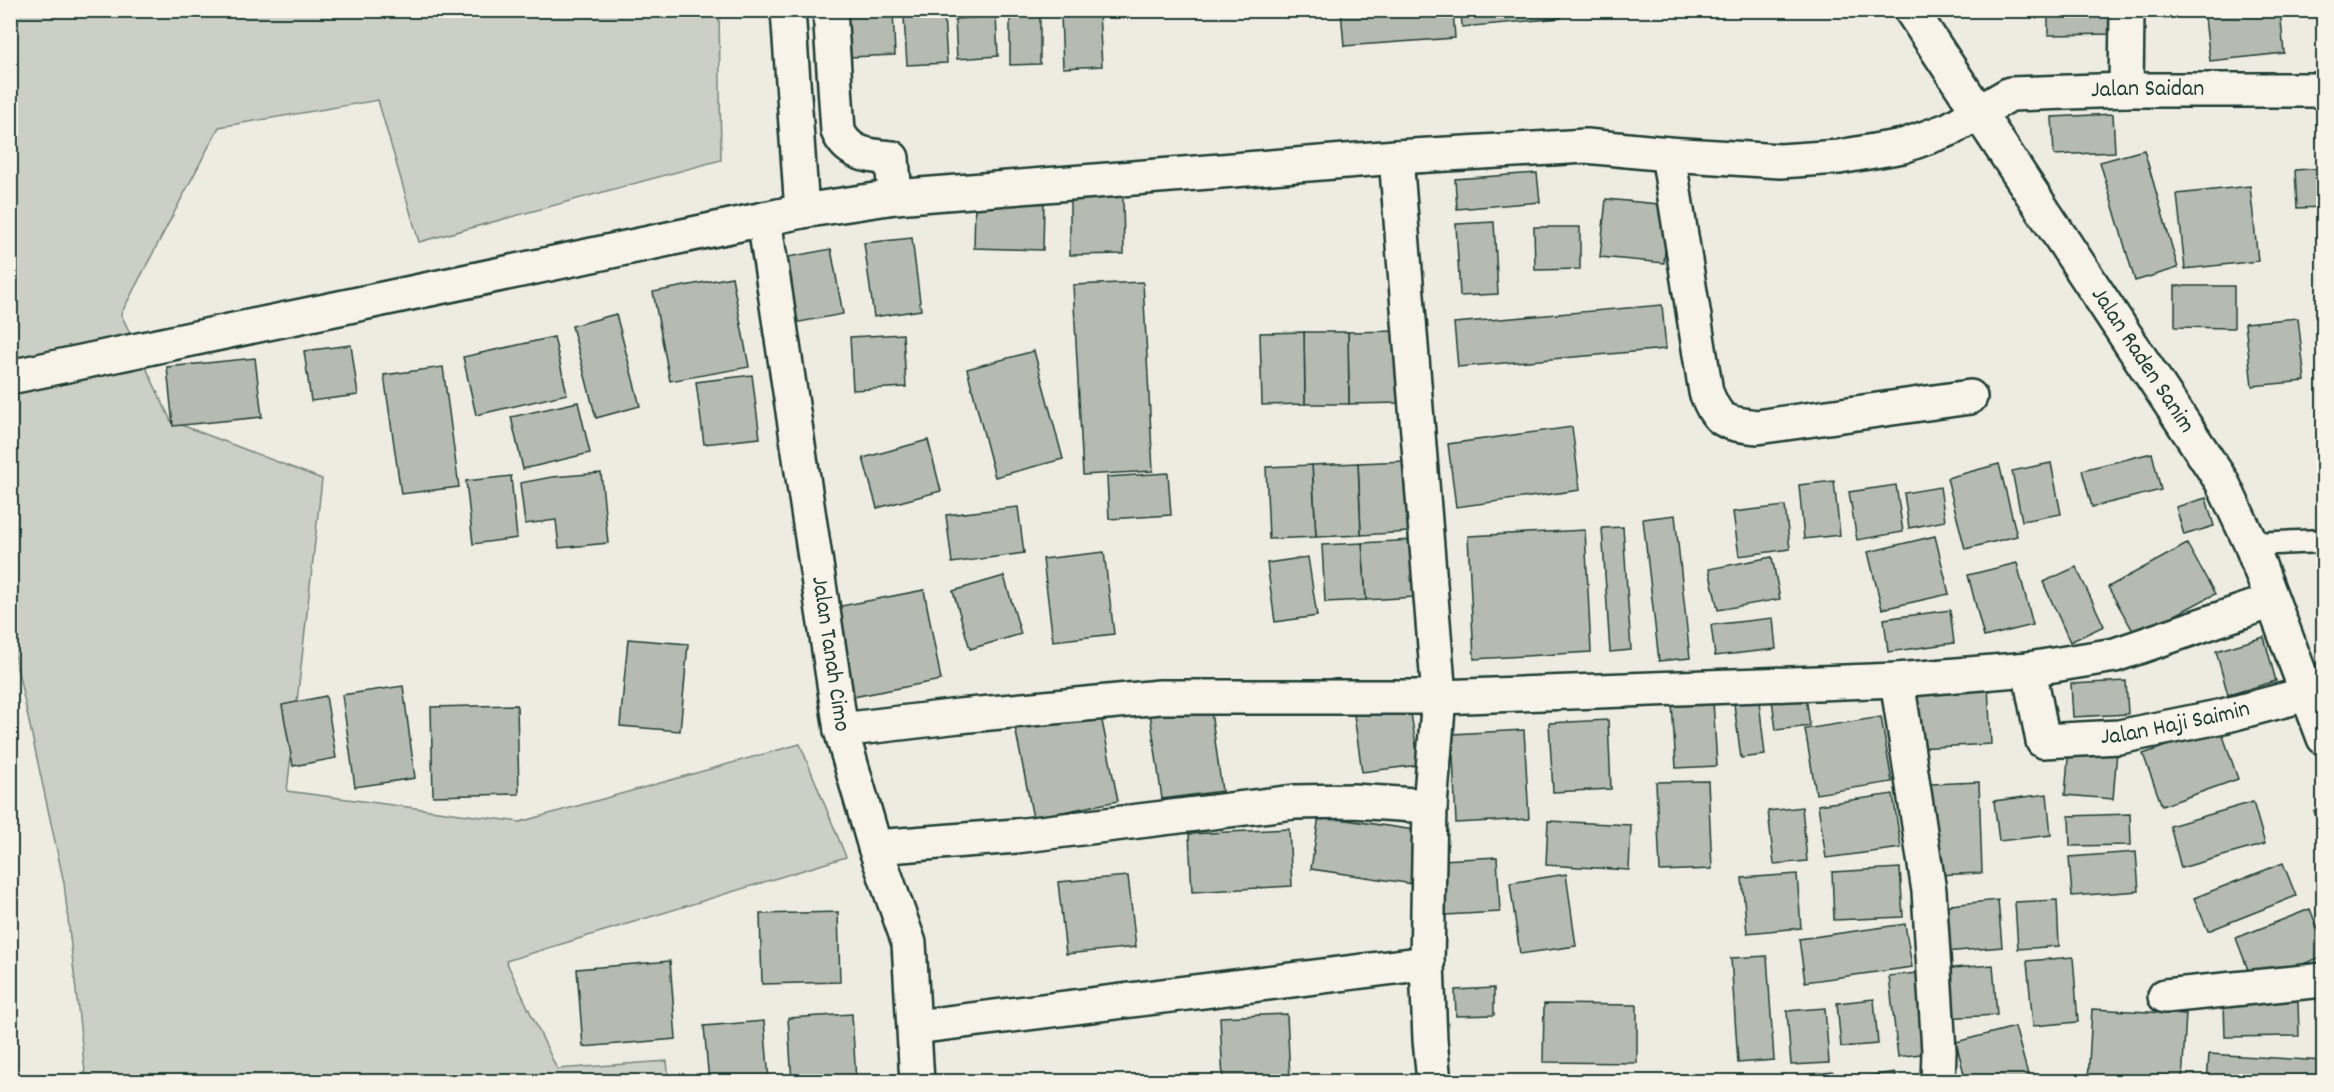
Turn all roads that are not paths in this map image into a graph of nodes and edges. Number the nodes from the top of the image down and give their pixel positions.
1 (788, 10) edge
2 (830, 10) edge
3 (1911, 10) edge
4 (2127, 10) edge
5 (2126, 90) junction
6 (2324, 90) edge
7 (1978, 114) junction
8 (1668, 154) junction
9 (1396, 157) junction
10 (895, 197) junction
11 (802, 211) junction
12 (764, 219) junction
13 (10, 377) edge
14 (1970, 397) dead end
15 (2324, 541) edge
16 (2251, 544) junction
17 (2272, 601) junction
18 (2030, 669) junction
19 (1897, 680) junction
20 (2307, 694) junction
21 (1439, 697) junction
22 (841, 729) junction
23 (2322, 730) edge
24 (1430, 806) junction
25 (875, 847) junction
26 (1427, 963) junction
27 (2324, 980) edge
28 (2165, 996) dead end
29 (915, 1027) junction
30 (917, 1082) edge
31 (1434, 1082) edge
32 (1938, 1082) edge

1 - 11 street
2 - 10 street
3 - 7 street, Jalan Raden Sanim
4 - 5 street
5 - 6 street, Jalan Saidan
5 - 7 street, Jalan Saidan
7 - 8 street, Jalan Saidan
7 - 16 street, Jalan Raden Sanim
8 - 9 street, Jalan Saidan
8 - 14 street
9 - 10 street, Jalan Saidan
9 - 21 street
10 - 11 street, Jalan Saidan
11 - 12 street, Jalan Saidan
12 - 13 street, Jalan Saidan
12 - 22 street, Jalan Tanah Cimo
15 - 16 lane
16 - 17 street, Jalan Raden Sanim
17 - 18 street
17 - 20 street, Jalan Raden Sanim
18 - 19 street
18 - 20 street, Jalan Haji Saimin
19 - 21 street
19 - 32 street
20 - 23 street, Jalan Raden Sanim
21 - 22 street
21 - 24 street
22 - 25 street, Jalan Tanah Cimo
24 - 25 street
24 - 26 street
25 - 29 street, Jalan Tanah Cimo
26 - 29 street
26 - 31 street
27 - 28 street
29 - 30 street, Jalan Tanah Cimo

